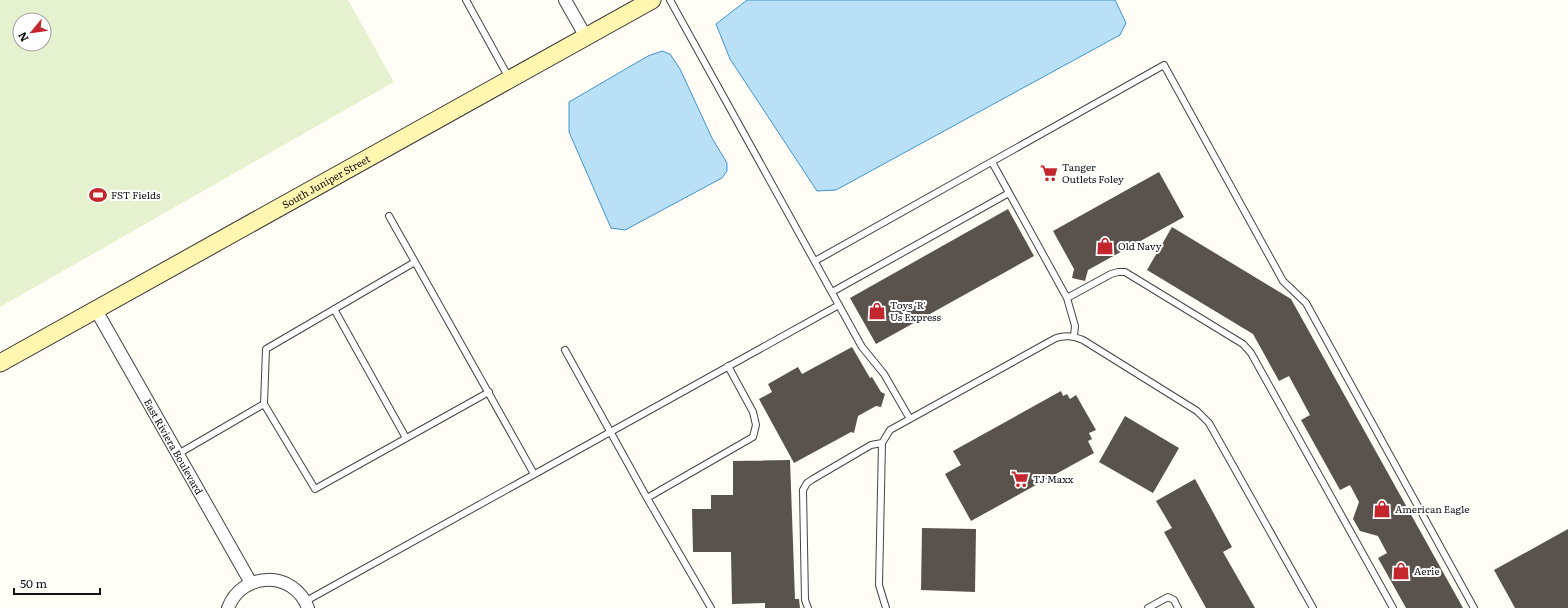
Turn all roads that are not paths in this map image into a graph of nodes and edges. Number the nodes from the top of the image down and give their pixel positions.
1 (466, 0) edge
2 (566, 0) edge
3 (652, 0) edge
4 (670, 0) edge
5 (586, 37) junction
6 (510, 79) junction
7 (992, 162) junction
8 (1009, 193) junction
9 (389, 216) dead end
10 (815, 261) junction
11 (415, 262) junction
12 (832, 292) junction
13 (1067, 298) junction
14 (838, 304) junction
15 (334, 309) junction
16 (96, 310) junction
17 (1074, 336) junction
18 (565, 350) dead end
19 (0, 363) edge
20 (728, 366) junction
21 (489, 392) junction
22 (264, 404) junction
23 (910, 419) junction
24 (609, 432) junction
25 (406, 438) junction
26 (882, 443) junction
27 (178, 454) junction
28 (534, 474) junction
29 (647, 498) junction
30 (251, 582) junction
31 (307, 604) edge
32 (228, 608) edge
33 (711, 608) edge
34 (808, 608) edge
35 (886, 608) edge
36 (1148, 608) edge
37 (1178, 608) edge
38 (1313, 608) edge
39 (1393, 608) edge
40 (1474, 608) edge

1 - 6 lane
2 - 5 street
3 - 5 street, South Juniper Street
4 - 10 lane
5 - 6 street, South Juniper Street
6 - 16 street, South Juniper Street
7 - 8 lane
7 - 10 lane
7 - 40 lane
8 - 12 lane
8 - 13 lane
9 - 11 lane
10 - 12 lane
11 - 15 lane
11 - 21 lane
12 - 14 lane
13 - 17 lane
13 - 39 lane
14 - 20 lane
14 - 23 lane
15 - 22 lane
15 - 25 lane
16 - 19 street, South Juniper Street
16 - 27 street, East Riviera Boulevard
17 - 23 lane
17 - 38 lane
18 - 24 lane
20 - 24 lane
20 - 29 lane
21 - 25 lane
21 - 28 lane
22 - 25 lane
22 - 27 lane
23 - 26 lane
24 - 28 lane
24 - 29 lane
26 - 34 lane
26 - 35 lane
27 - 30 street, East Riviera Boulevard
28 - 31 lane
29 - 33 lane
30 - 31 street
30 - 32 street
36 - 37 lane

